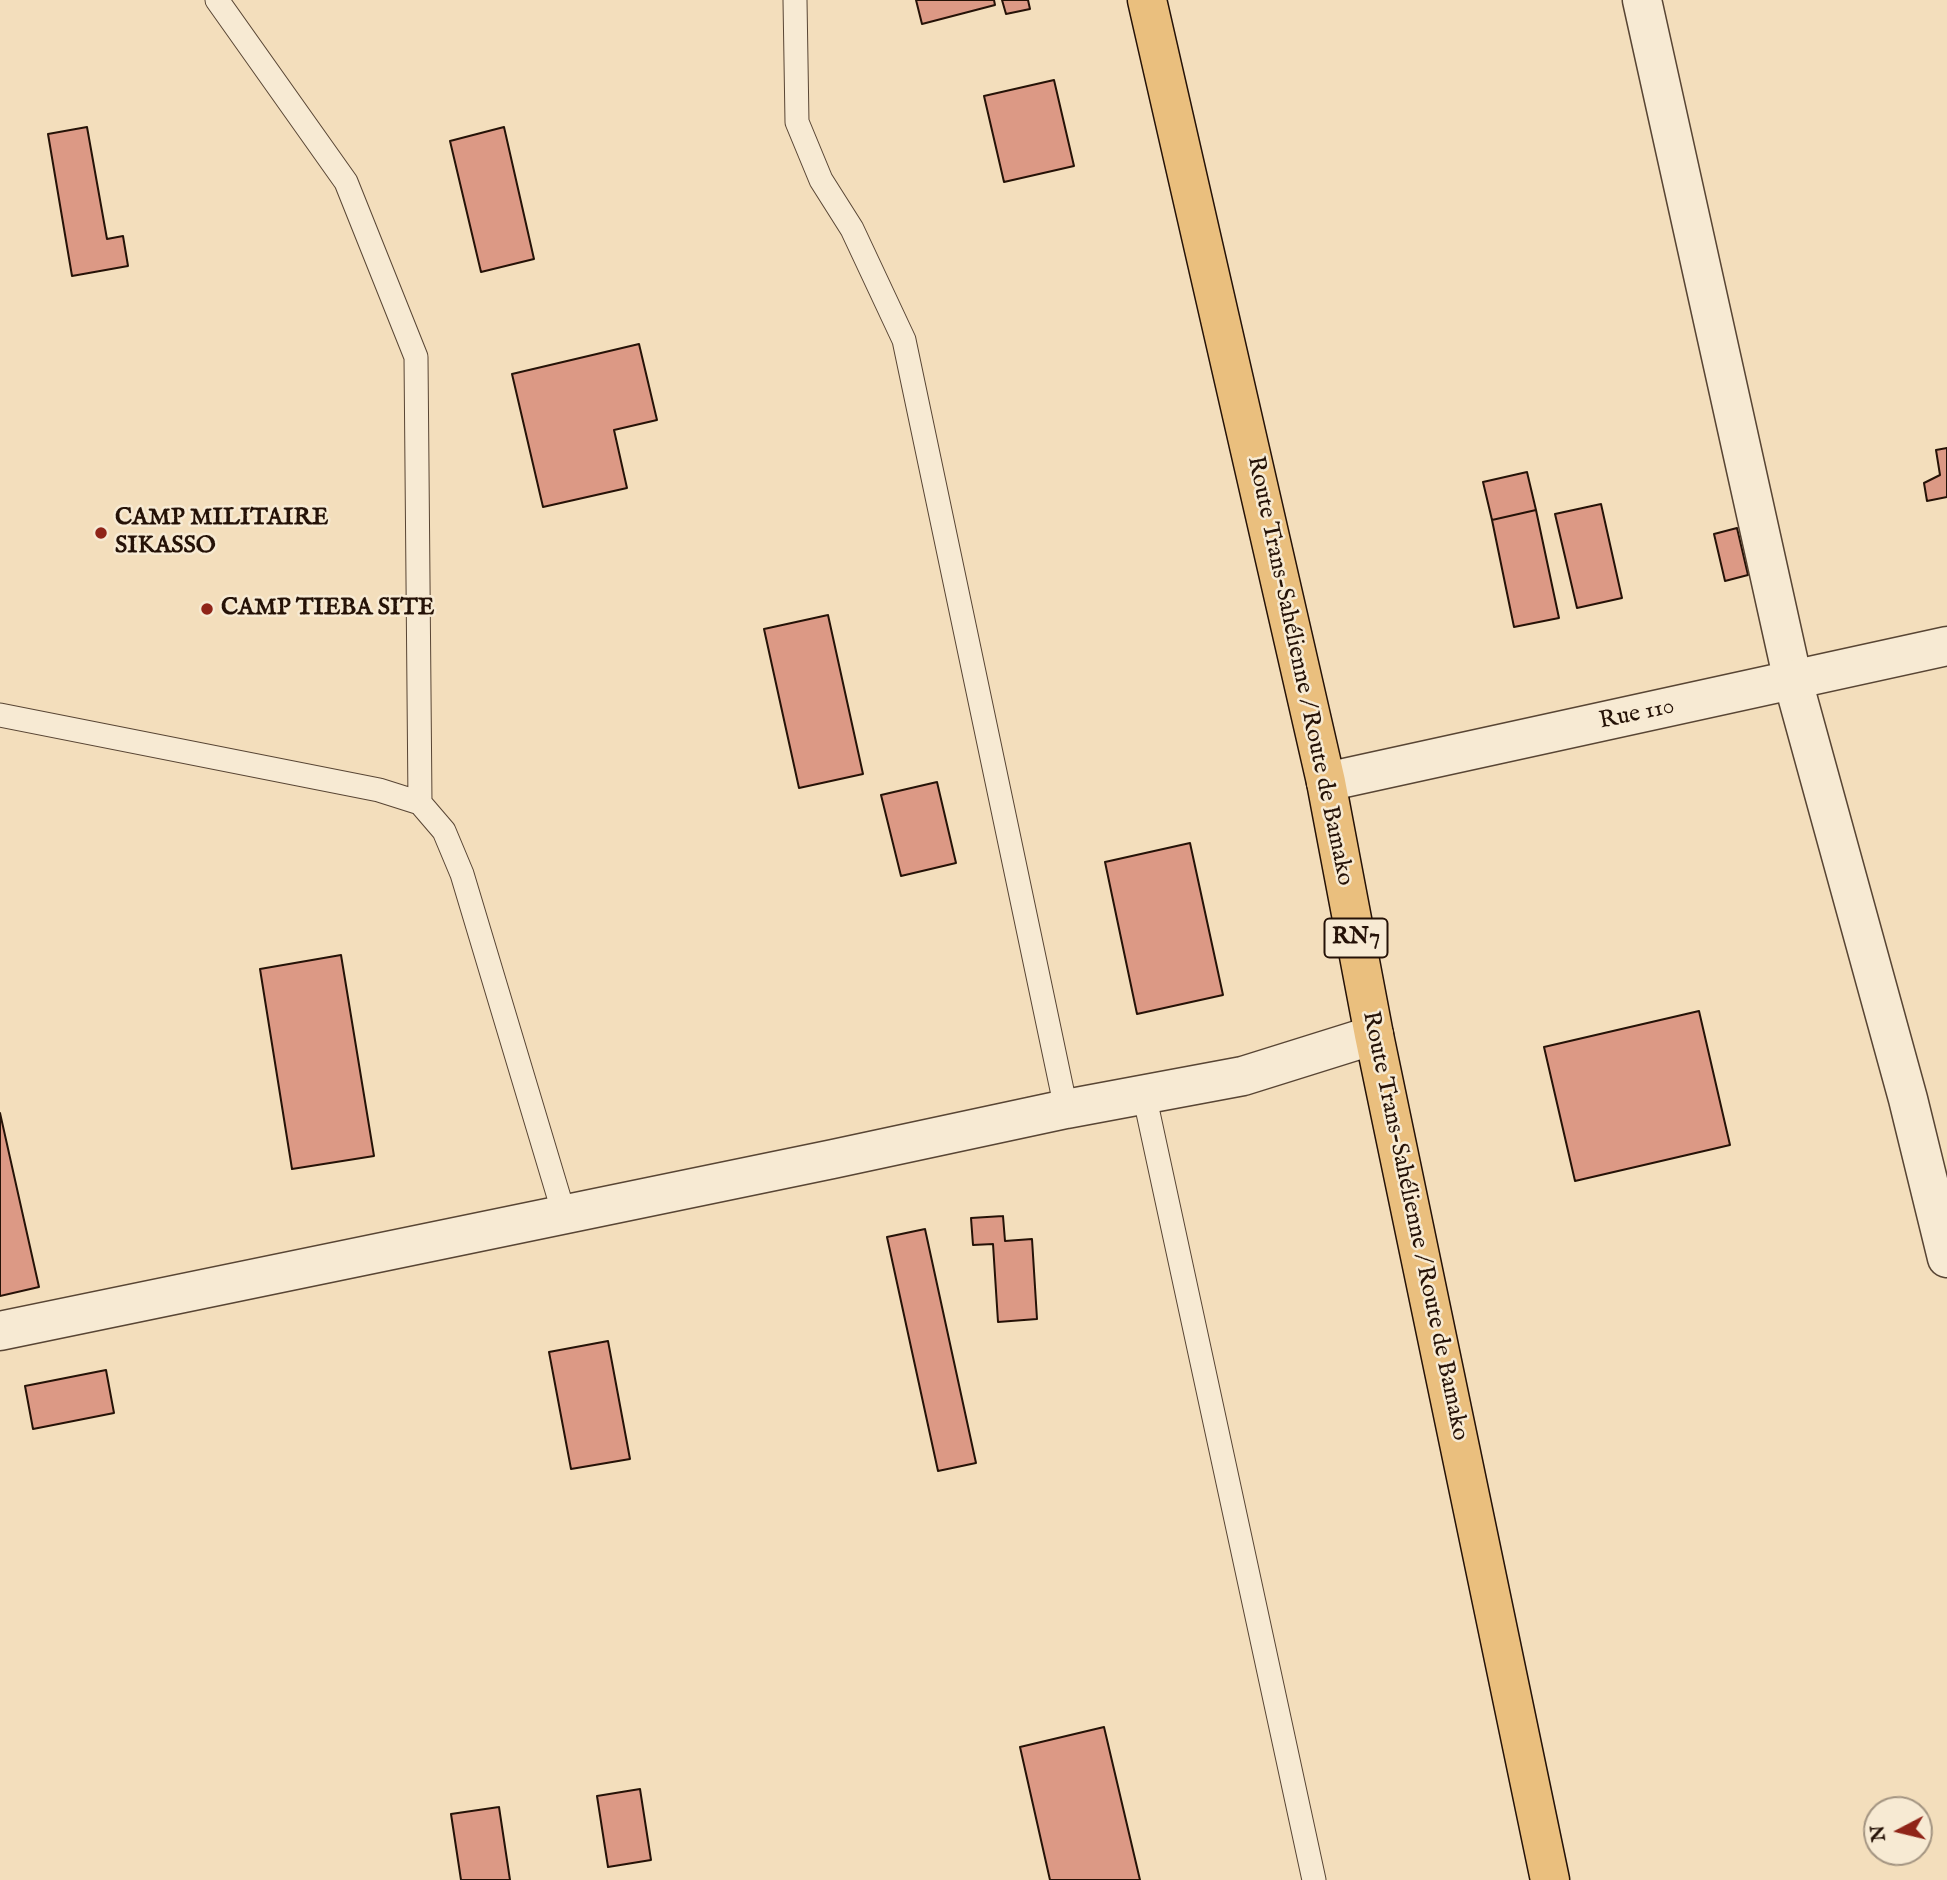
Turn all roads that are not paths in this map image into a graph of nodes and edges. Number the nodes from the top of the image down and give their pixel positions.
1 (217, 0) edge
2 (795, 0) edge
3 (1147, 0) edge
4 (1642, 0) edge
5 (1947, 646) edge
6 (1793, 681) junction
7 (0, 715) edge
8 (1326, 782) junction
9 (420, 803) junction
10 (1374, 1035) junction
11 (1144, 1094) junction
12 (1066, 1109) junction
13 (564, 1214) junction
14 (1947, 1258) edge
15 (0, 1331) edge
16 (1314, 1880) edge
17 (1550, 1880) edge

1 - 9 lane
2 - 12 lane
3 - 8 highway, Route Trans-Sahélienne / Route de Bamako / RN7
4 - 6 street
5 - 6 street, Rue 110
6 - 8 street, Rue 110
6 - 14 street
7 - 9 lane
8 - 10 highway, Route Trans-Sahélienne / Route de Bamako / RN7
9 - 13 lane
10 - 11 street
10 - 17 highway, Route Trans-Sahélienne / Route de Bamako / RN7
11 - 12 street
11 - 16 lane
12 - 13 street
13 - 15 street

